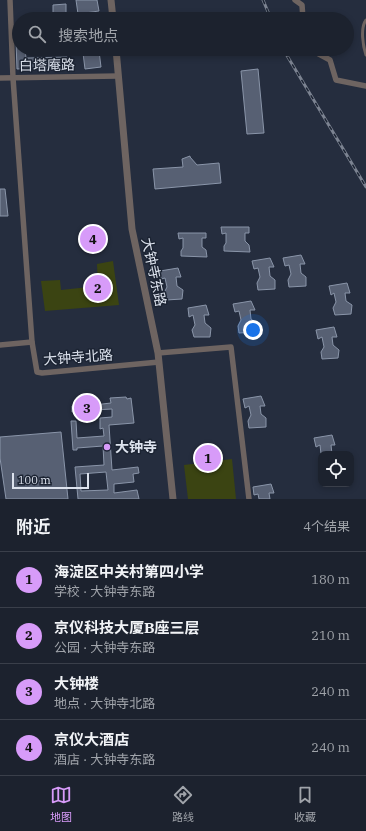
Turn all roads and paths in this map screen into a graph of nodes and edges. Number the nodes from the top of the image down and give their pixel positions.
1 (10, 0) edge
2 (111, 0) edge
3 (295, 0) edge
4 (112, 12) edge
5 (302, 12) edge
6 (366, 20) edge
7 (12, 52) edge
8 (366, 55) edge
9 (12, 56) edge
10 (117, 56) edge
11 (323, 56) edge
12 (118, 76) junction
13 (0, 78) edge
14 (13, 78) junction
15 (366, 86) edge
16 (32, 342) junction
17 (0, 345) edge
18 (158, 353) junction
19 (159, 362) junction
20 (173, 499) edge
21 (249, 499) edge

1 - 7 street
2 - 4 street
3 - 5 street
6 - 8 lane
9 - 14 street
10 - 12 street, 大钟寺东路
11 - 15 street
12 - 14 street, 白塔庵路
12 - 18 street, 大钟寺东路
13 - 14 street, 白塔庵路
14 - 16 street
16 - 17 street, 大钟寺北路
16 - 19 street, 大钟寺北路
18 - 19 street, 大钟寺东路
18 - 21 street
19 - 20 street, 大钟寺东路

